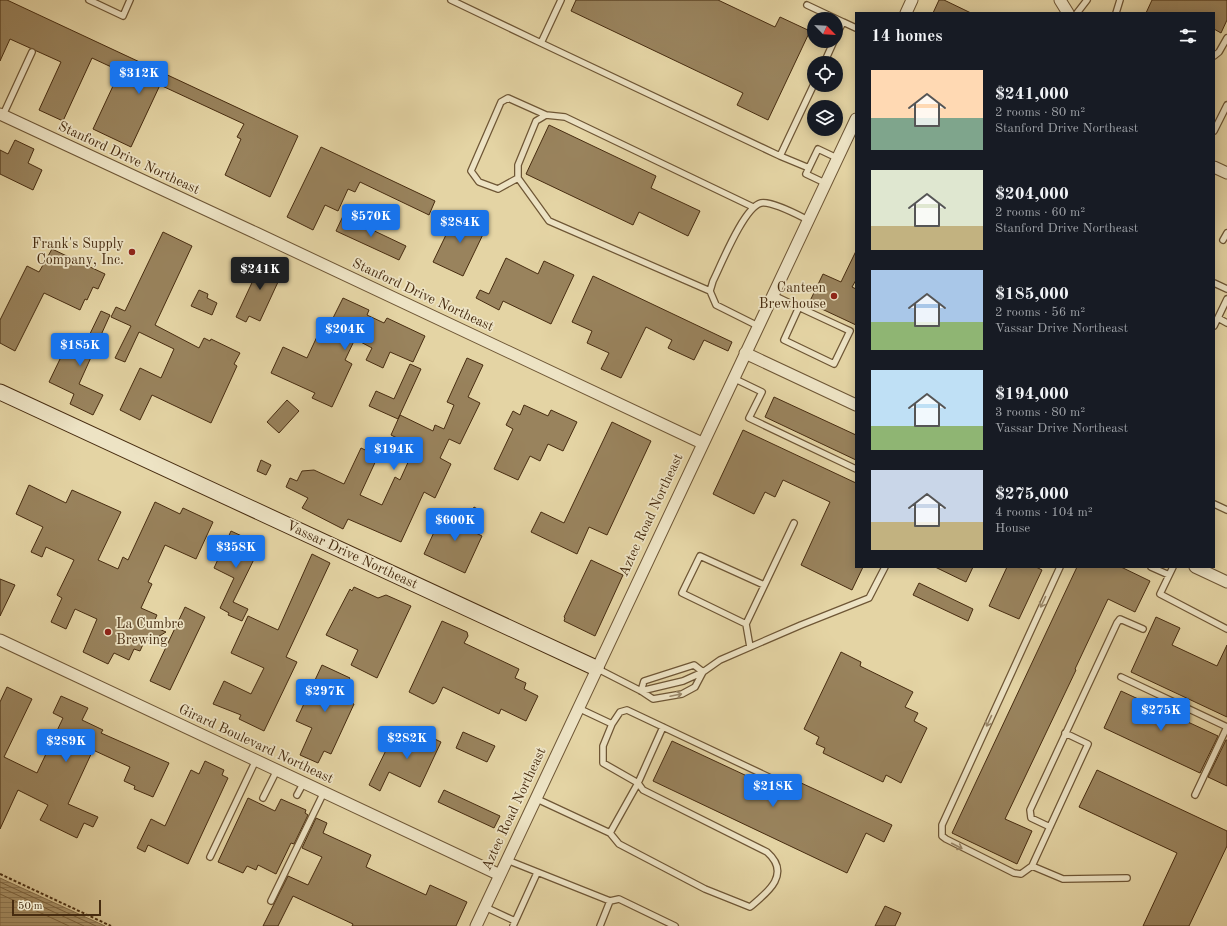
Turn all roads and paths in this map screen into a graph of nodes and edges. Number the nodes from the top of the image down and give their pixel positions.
1 (89, 0) edge
2 (130, 0) edge
3 (452, 0) edge
4 (561, 0) edge
5 (912, 0) edge
6 (1060, 0) edge
7 (1087, 0) edge
8 (1120, 0) edge
9 (807, 5) dead end
10 (822, 12) edge
11 (906, 12) edge
12 (1067, 12) edge
13 (1078, 12) edge
14 (1116, 12) edge
15 (843, 22) edge
16 (855, 28) edge
17 (1227, 38) edge
18 (541, 43) junction
19 (32, 52) dead end
20 (1215, 55) edge
21 (810, 92) edge
22 (1227, 105) edge
23 (1, 115) edge
24 (546, 115) junction
25 (855, 121) edge
26 (1215, 129) edge
27 (780, 156) junction
28 (838, 158) junction
29 (1215, 167) edge
30 (809, 168) junction
31 (1227, 173) edge
32 (518, 178) junction
33 (826, 182) junction
34 (753, 207) junction
35 (808, 220) junction
36 (1227, 233) edge
37 (1223, 240) dead end
38 (1215, 283) edge
39 (1227, 289) edge
40 (710, 291) junction
41 (772, 295) junction
42 (1227, 298) edge
43 (799, 307) junction
44 (1218, 318) junction
45 (1227, 323) edge
46 (1215, 324) edge
47 (758, 326) junction
48 (745, 353) junction
49 (733, 378) junction
50 (0, 392) edge
51 (855, 405) edge
52 (702, 443) junction
53 (855, 469) edge
54 (1215, 504) edge
55 (1227, 510) edge
56 (794, 523) dead end
57 (884, 568) edge
58 (1060, 568) edge
59 (1153, 568) edge
60 (1172, 568) edge
61 (1197, 568) edge
62 (1169, 575) junction
63 (1227, 582) edge
64 (764, 585) junction
65 (746, 624) junction
66 (1143, 629) dead end
67 (1227, 629) edge
68 (0, 640) edge
69 (750, 647) junction
70 (596, 668) junction
71 (703, 672) junction
72 (1120, 677) dead end
73 (641, 691) junction
74 (578, 708) junction
75 (612, 724) junction
76 (663, 727) junction
77 (1227, 727) edge
78 (1066, 733) junction
79 (256, 760) junction
80 (277, 770) junction
81 (773, 779) dead end
82 (304, 782) junction
83 (638, 783) junction
84 (324, 792) junction
85 (297, 795) dead end
86 (1194, 795) dead end
87 (263, 798) dead end
88 (537, 799) junction
89 (1050, 827) junction
90 (610, 832) junction
91 (210, 857) dead end
92 (507, 860) junction
93 (1032, 866) junction
94 (537, 873) junction
95 (0, 874) edge
96 (500, 875) junction
97 (1127, 878) dead end
98 (271, 901) dead end
99 (610, 901) junction
100 (485, 907) junction
101 (514, 923) edge
102 (111, 926) edge
103 (476, 926) edge
104 (600, 926) edge
105 (675, 926) edge

1 - 2 lane
3 - 18 lane
4 - 18 lane
5 - 11 street
6 - 12 street
7 - 13 lane
8 - 14 lane
9 - 10 lane
15 - 16 lane
17 - 20 lane
18 - 27 lane
19 - 23 lane
21 - 27 lane
22 - 26 lane
23 - 52 street, Stanford Drive Northeast
24 - 32 lane
24 - 32 lane
24 - 34 lane
25 - 28 street, Aztec Road Northeast
27 - 30 lane
28 - 30 lane
28 - 33 street, Aztec Road Northeast
29 - 31 street
30 - 33 lane
32 - 40 lane
33 - 35 street, Aztec Road Northeast
34 - 35 lane
34 - 40 lane
35 - 41 street, Aztec Road Northeast
36 - 37 lane
38 - 39 lane
40 - 47 lane
41 - 43 lane
41 - 47 street, Aztec Road Northeast
42 - 44 lane
43 - 43 lane
44 - 45 lane
44 - 46 lane
47 - 48 street, Aztec Road Northeast
48 - 49 street, Aztec Road Northeast
48 - 51 street
49 - 52 street, Aztec Road Northeast
49 - 53 lane
50 - 70 street, Vassar Drive Northeast
52 - 70 street, Aztec Road Northeast
54 - 55 lane
56 - 64 lane
57 - 69 lane
58 -> 93 lane
59 - 62 lane
60 - 62 lane
61 - 63 street
62 - 67 lane
64 - 65 lane
64 - 65 lane
65 - 69 lane
66 - 78 lane
68 - 79 street, Girard Boulevard Northeast
69 - 71 lane
70 - 73 lane
70 - 74 street, Aztec Road Northeast
71 - 73 lane
71 - 73 lane
73 -> 71 lane
72 - 77 lane
74 - 75 lane
74 - 88 street, Aztec Road Northeast
75 - 76 lane
75 - 83 lane
76 - 81 lane
76 - 83 lane
77 - 86 lane
78 - 89 lane
78 - 89 lane
79 - 80 street, Girard Boulevard Northeast
79 - 91 lane
80 - 82 street, Girard Boulevard Northeast
80 - 87 lane
82 - 84 street, Girard Boulevard Northeast
82 - 85 lane
83 - 90 lane
83 - 90 lane
84 - 96 street, Girard Boulevard Northeast
84 - 98 lane
88 - 90 lane
88 - 92 street, Aztec Road Northeast
89 - 93 lane
92 - 94 lane
92 - 96 street, Aztec Road Northeast
93 - 97 lane
94 - 99 lane
94 - 101 lane
95 - 102 path
96 - 100 street, Aztec Road Northeast
99 - 104 lane
99 - 105 lane
100 - 101 lane
100 - 103 street, Aztec Road Northeast

